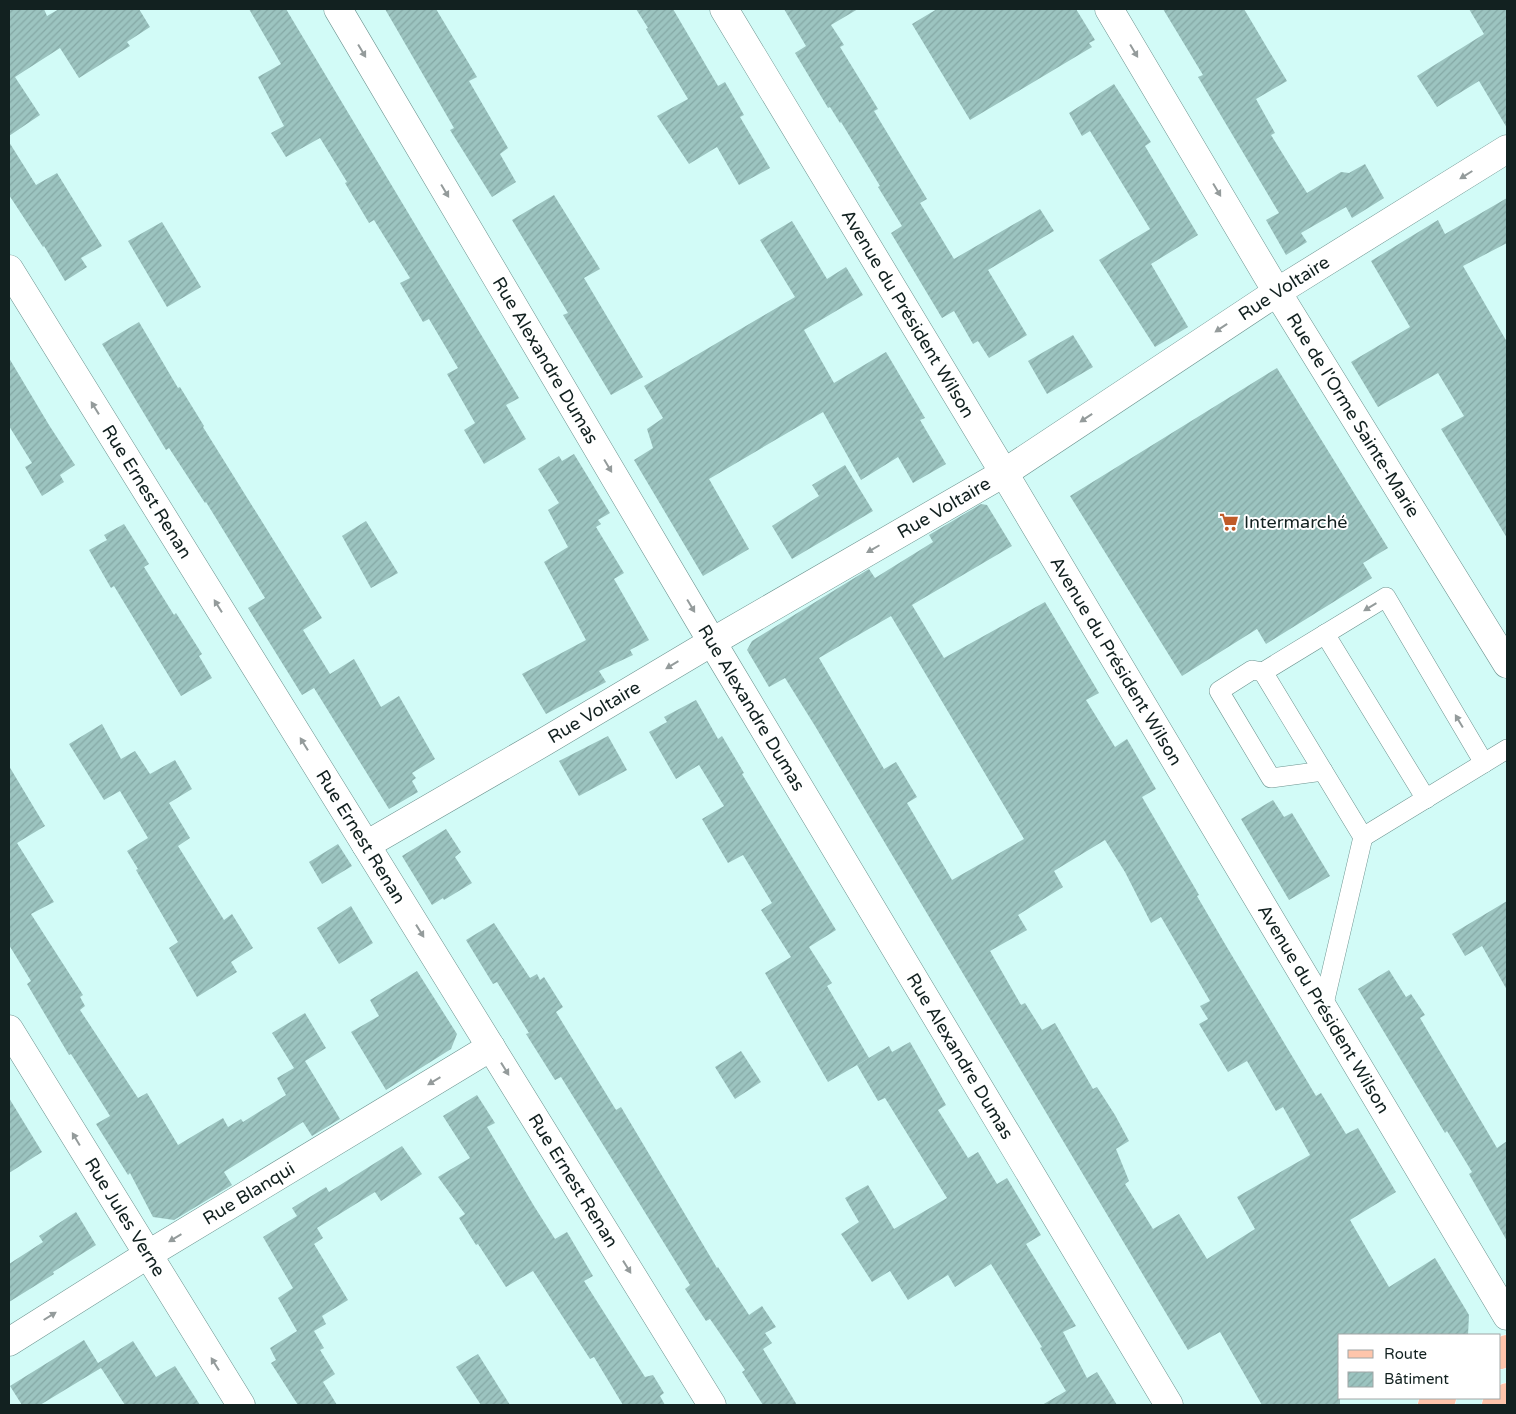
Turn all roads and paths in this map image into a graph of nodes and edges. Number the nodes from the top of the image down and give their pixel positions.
1 (338, 9) edge
2 (724, 9) edge
3 (1109, 9) edge
4 (1507, 149) edge
5 (9, 269) edge
6 (1277, 292) junction
7 (1004, 473) junction
8 (1325, 634) junction
9 (712, 642) junction
10 (1507, 664) edge
11 (1263, 672) junction
12 (1507, 749) edge
13 (1484, 763) junction
14 (1323, 771) junction
15 (1426, 799) junction
16 (1363, 837) junction
17 (366, 845) junction
18 (1323, 1008) junction
19 (9, 1029) edge
20 (491, 1047) junction
21 (147, 1255) junction
22 (1507, 1316) edge
23 (9, 1342) edge
24 (1507, 1397) edge
25 (241, 1405) edge
26 (712, 1405) edge
27 (1169, 1405) edge
28 (1496, 1405) edge

1 -> 9 street, Rue Alexandre Dumas
2 - 7 street, Avenue du Président Wilson
3 -> 6 street, Rue de l'Orme Sainte-Marie
4 -> 6 street, Rue Voltaire
17 -> 5 street, Rue Ernest Renan
6 -> 7 street, Rue Voltaire
6 - 10 street, Rue de l'Orme Sainte-Marie
7 -> 9 street, Rue Voltaire
7 - 18 street, Avenue du Président Wilson
8 - 11 lane
13 -> 8 lane
8 - 15 lane
9 -> 17 street, Rue Voltaire
9 - 27 street, Rue Alexandre Dumas
11 - 14 lane
11 - 14 lane
12 - 13 lane
13 - 15 lane
14 - 16 lane
15 - 16 lane
16 - 18 lane
17 -> 20 street, Rue Ernest Renan
18 - 22 street, Avenue du Président Wilson
21 -> 19 street, Rue Jules Verne
20 -> 21 street, Rue Blanqui
20 -> 26 street, Rue Ernest Renan
23 -> 21 street, Rue Blanqui
25 -> 21 street, Rue Jules Verne
24 - 28 main road

